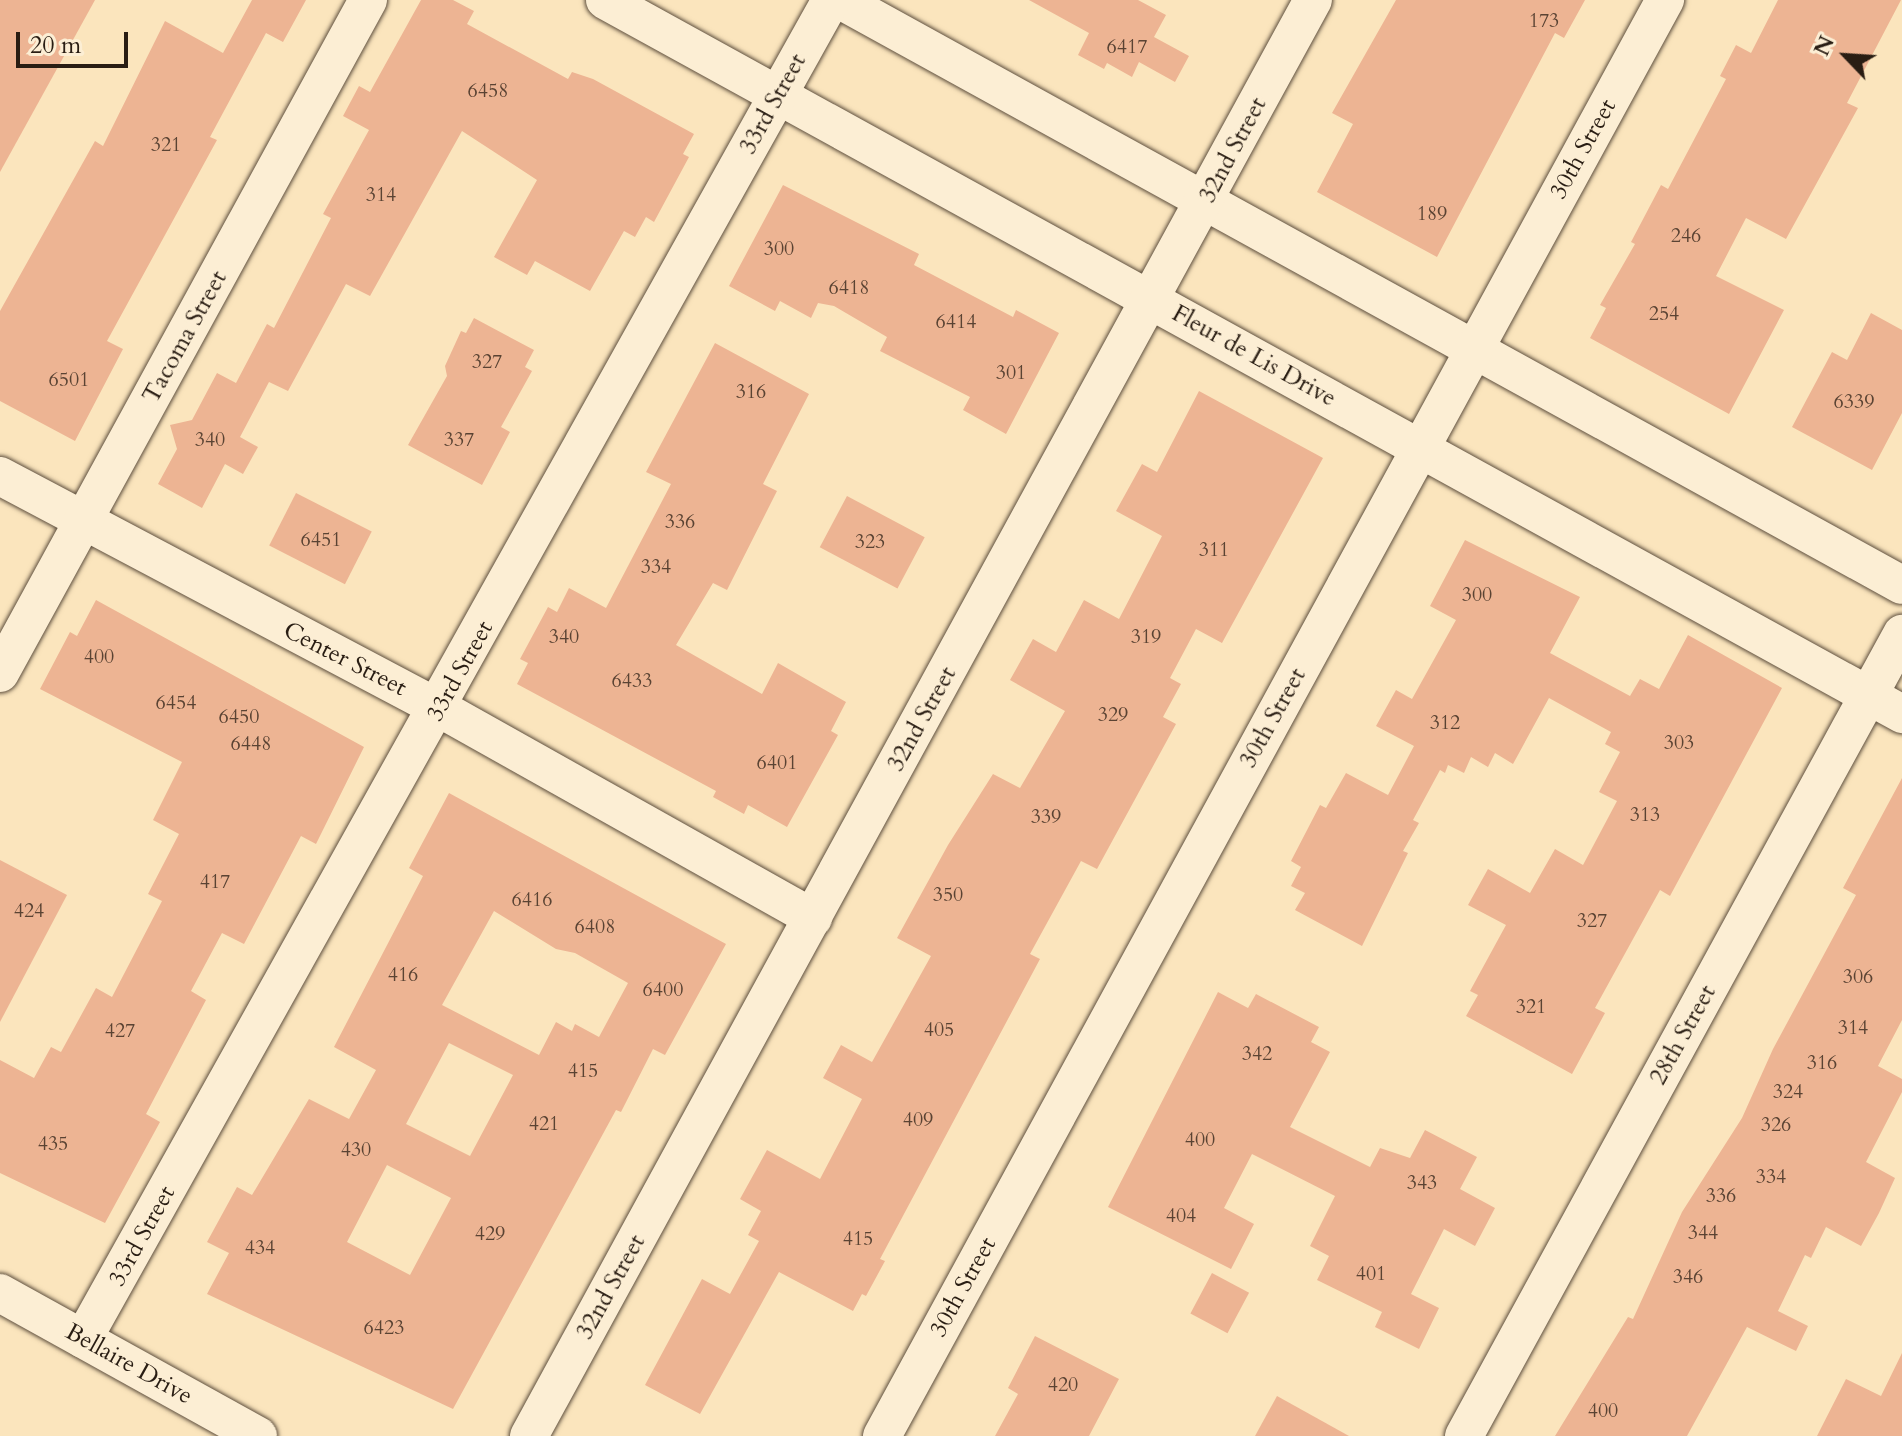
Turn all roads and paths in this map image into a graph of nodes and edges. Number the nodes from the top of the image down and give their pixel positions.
1 (368, 0) edge
2 (605, 0) edge
3 (831, 0) edge
4 (840, 0) edge
5 (1313, 0) edge
6 (1665, 0) edge
7 (659, 13) edge
8 (778, 95) junction
9 (1205, 201) junction
10 (1151, 300) junction
11 (1473, 349) junction
12 (1420, 447) junction
13 (0, 476) edge
14 (83, 523) junction
15 (1902, 585) edge
16 (1902, 634) edge
17 (0, 673) edge
18 (1869, 696) junction
19 (439, 708) junction
20 (1902, 714) edge
21 (813, 918) junction
22 (0, 1293) edge
23 (83, 1339) junction
24 (258, 1436) edge
25 (529, 1436) edge
26 (882, 1436) edge
27 (1464, 1436) edge

1 - 14 street, Tacoma Street
2 - 7 street, Fleur de Lis Drive
3 - 8 street, 33rd Street
4 - 9 street
5 - 9 street, 32nd Street
6 - 11 street, 30th Street
7 - 8 street, Fleur de Lis Drive
8 - 10 street, Fleur de Lis Drive
8 - 19 street, 33rd Street
9 - 10 street, 32nd Street
9 - 11 street
10 - 12 street, Fleur de Lis Drive
10 - 21 street, 32nd Street
11 - 12 street, 30th Street
11 - 15 street
12 - 18 street, Fleur de Lis Drive
12 - 26 street, 30th Street
13 - 14 street, Center Street
14 - 17 street, Tacoma Street
14 - 19 street, Center Street
16 - 18 street, 28th Street
18 - 20 street, Fleur de Lis Drive
18 - 27 street, 28th Street
19 - 21 street, Center Street
19 - 23 street, 33rd Street
21 - 25 street, 32nd Street
22 - 23 street, Bellaire Drive
23 - 24 street, Bellaire Drive

